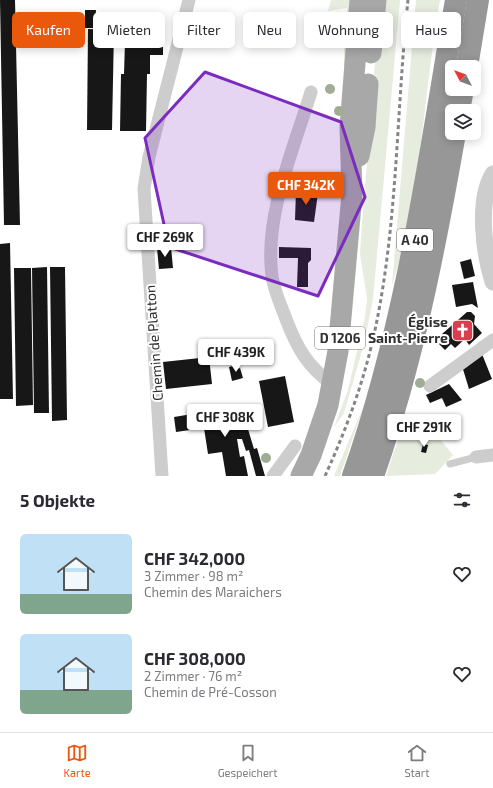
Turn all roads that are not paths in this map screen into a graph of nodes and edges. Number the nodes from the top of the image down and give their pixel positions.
1 (189, 0) edge
2 (360, 0) edge
3 (376, 0) edge
4 (456, 0) edge
5 (478, 0) edge
6 (468, 60) edge
7 (311, 92) dead end
8 (454, 140) edge
9 (493, 174) edge
10 (352, 194) junction
11 (493, 202) edge
12 (484, 219) junction
13 (493, 282) edge
14 (493, 340) edge
15 (333, 385) junction
16 (430, 386) dead end
17 (295, 446) dead end
18 (493, 456) edge
19 (476, 457) joint
20 (450, 464) dead end
21 (162, 476) edge
22 (273, 476) edge
23 (301, 476) edge
24 (353, 476) edge
25 (373, 476) edge

1 - 21 street, Chemin de Platton
2 - 10 main road, D 1206
3 - 10 main road, D 1206
4 - 24 highway, A 40
5 - 6 highway
7 - 15 street
8 - 25 highway, A 40
9 - 12 street
10 - 15 main road, D 1206
11 - 12 street
12 - 13 street
14 - 16 street
15 - 23 main road, D 1206
17 - 22 street
18 - 19 street
19 - 20 lane

